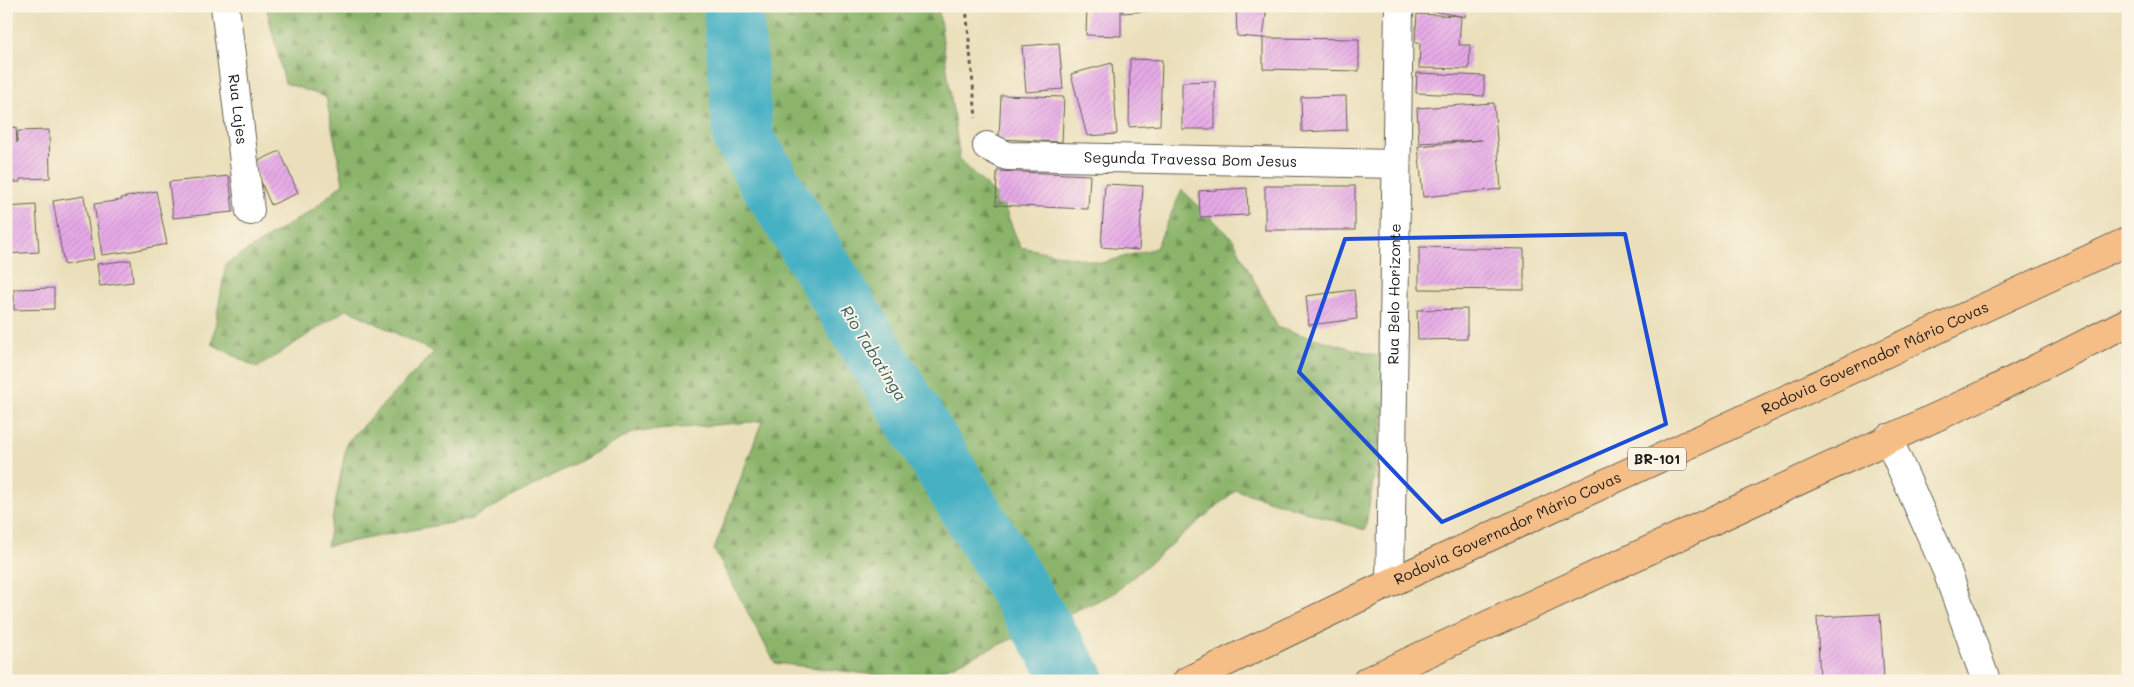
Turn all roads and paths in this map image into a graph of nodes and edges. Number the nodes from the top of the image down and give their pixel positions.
1 (224, 6) edge
2 (966, 6) edge
3 (1399, 6) edge
4 (987, 146) joint
5 (1396, 164) junction
6 (250, 211) dead end
7 (2128, 241) edge
8 (2128, 322) edge
9 (1888, 438) junction
10 (1390, 583) junction
11 (1188, 681) edge
12 (1367, 681) edge
13 (1986, 681) edge

1 - 6 street, Rua Lajes
2 - 4 path
3 - 5 street, Rua Belo Horizonte
4 - 5 street, Segunda Travessa Bom Jesus
5 - 10 street, Rua Belo Horizonte
7 - 10 highway, Rodovia Governador Mário Covas / BR-101
8 - 9 highway
9 - 12 highway
9 - 13 street
10 - 11 highway, Rodovia Governador Mário Covas / BR-101

